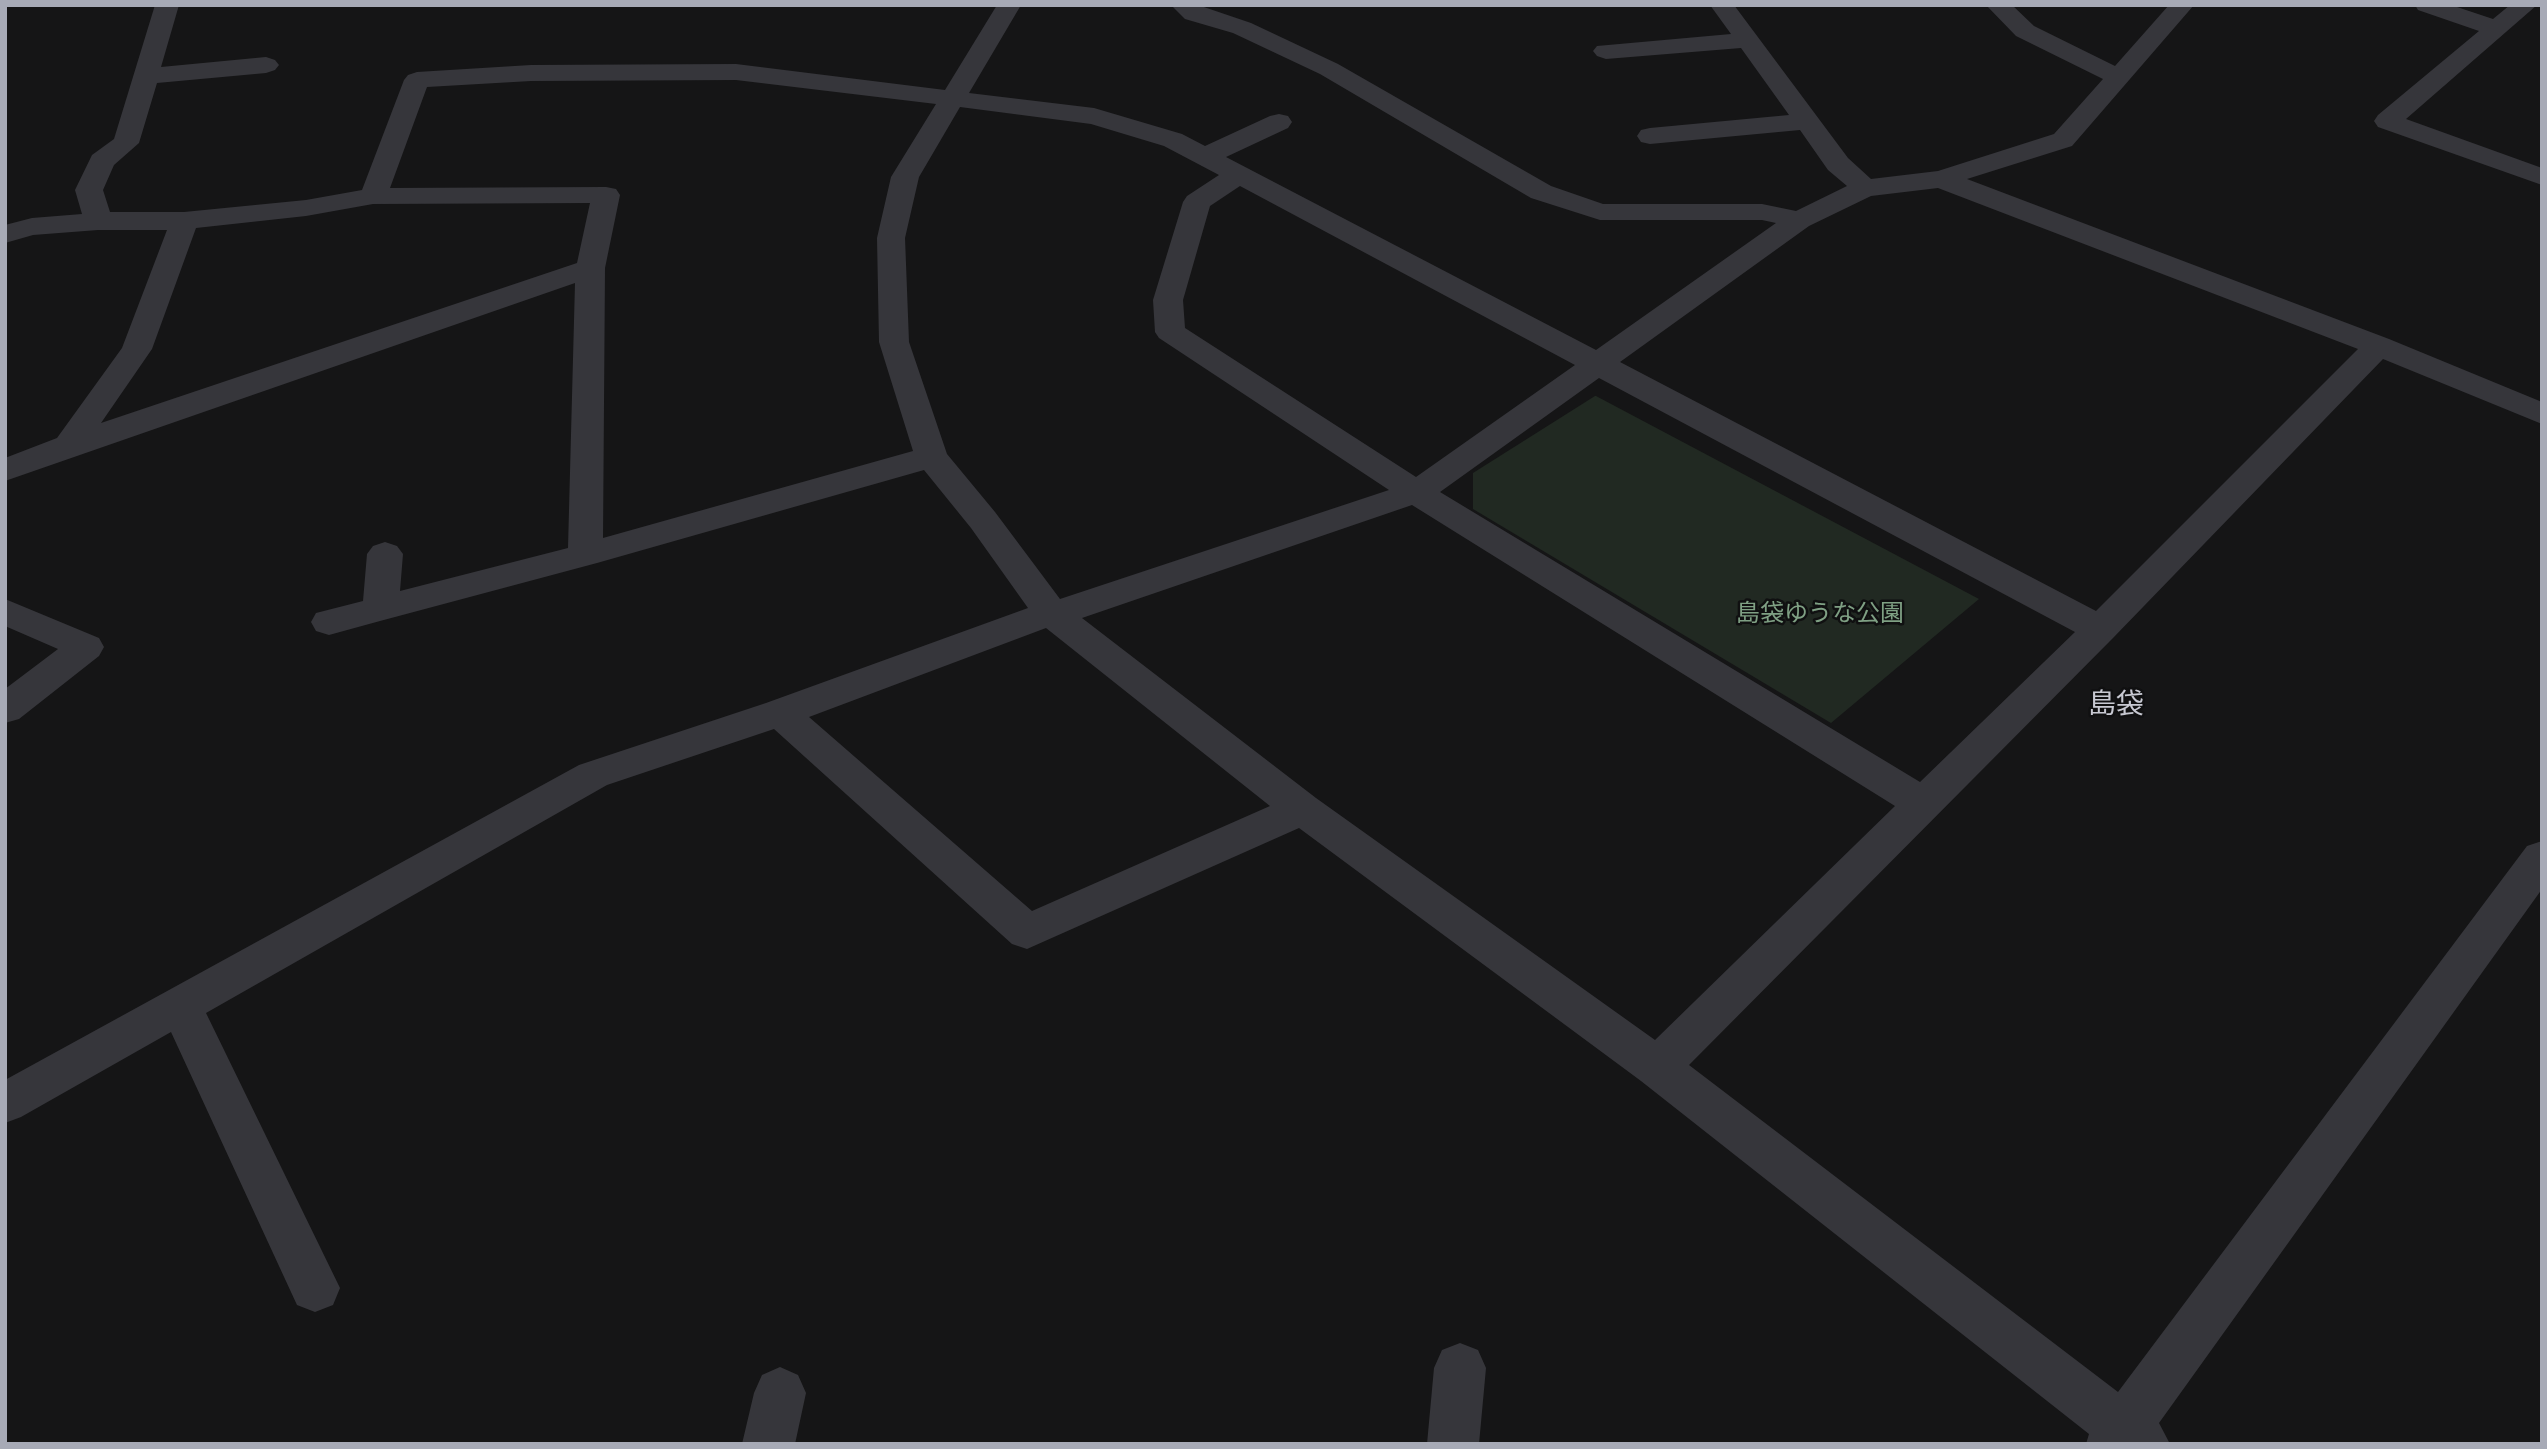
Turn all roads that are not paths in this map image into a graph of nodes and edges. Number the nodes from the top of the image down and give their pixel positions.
1 (167, 5) edge
2 (1009, 5) edge
3 (1184, 5) edge
4 (1722, 5) edge
5 (1998, 5) edge
6 (2182, 5) edge
7 (2427, 5) edge
8 (2525, 5) edge
9 (2497, 29) junction
10 (1749, 40) junction
11 (1606, 51) dead end
12 (266, 65) dead end
13 (146, 76) junction
14 (2118, 77) junction
15 (954, 98) junction
16 (1808, 121) junction
17 (1279, 122) dead end
18 (1650, 136) dead end
19 (1204, 157) junction
20 (1238, 176) junction
21 (2542, 177) edge
22 (1941, 179) junction
23 (1865, 188) junction
24 (373, 196) junction
25 (1799, 220) junction
26 (98, 221) junction
27 (184, 221) junction
28 (5, 233) edge
29 (590, 268) junction
30 (2378, 346) junction
31 (1596, 365) junction
32 (2542, 414) edge
33 (69, 445) junction
34 (931, 457) junction
35 (5, 470) edge
36 (1417, 492) junction
37 (385, 554) dead end
38 (585, 555) junction
39 (380, 609) junction
40 (5, 611) edge
41 (1051, 613) junction
42 (329, 622) dead end
43 (2100, 629) junction
44 (5, 709) edge
45 (780, 713) junction
46 (1922, 803) junction
47 (1302, 809) junction
48 (2539, 867) edge
49 (180, 1004) junction
50 (1657, 1067) junction
51 (5, 1103) edge
52 (315, 1288) dead end
53 (1460, 1368) dead end
54 (780, 1392) dead end
55 (2127, 1438) edge
56 (768, 1444) edge
57 (1453, 1444) edge

1 - 13 street
2 - 15 street
3 - 25 street
4 - 10 street
5 - 14 street
6 - 14 street
7 - 9 street
8 - 9 street
9 - 21 street
10 - 11 street
10 - 16 street
12 - 13 street
13 - 26 street
14 - 22 street
15 - 19 street
15 - 24 street
15 - 34 street
16 - 18 street
16 - 23 street
17 - 19 street
19 - 20 street
20 - 31 street
20 - 36 street
22 - 23 street
22 - 30 street
23 - 25 street
24 - 27 street
24 - 29 street
25 - 31 street
26 - 27 street
26 - 28 street
27 - 33 street
29 - 33 street
29 - 38 street
30 - 32 street
30 - 43 street
31 - 36 street
31 - 43 street
33 - 35 street
34 - 38 street
34 - 41 street
36 - 41 street
36 - 46 street
37 - 39 street
38 - 39 street
39 - 42 street
40 - 44 street
41 - 45 street
41 - 47 street
43 - 46 street
45 - 47 street
45 - 49 street
46 - 50 street
47 - 50 street
48 - 55 street
49 - 51 street
49 - 52 street
50 - 55 street
53 - 57 street
54 - 56 street

